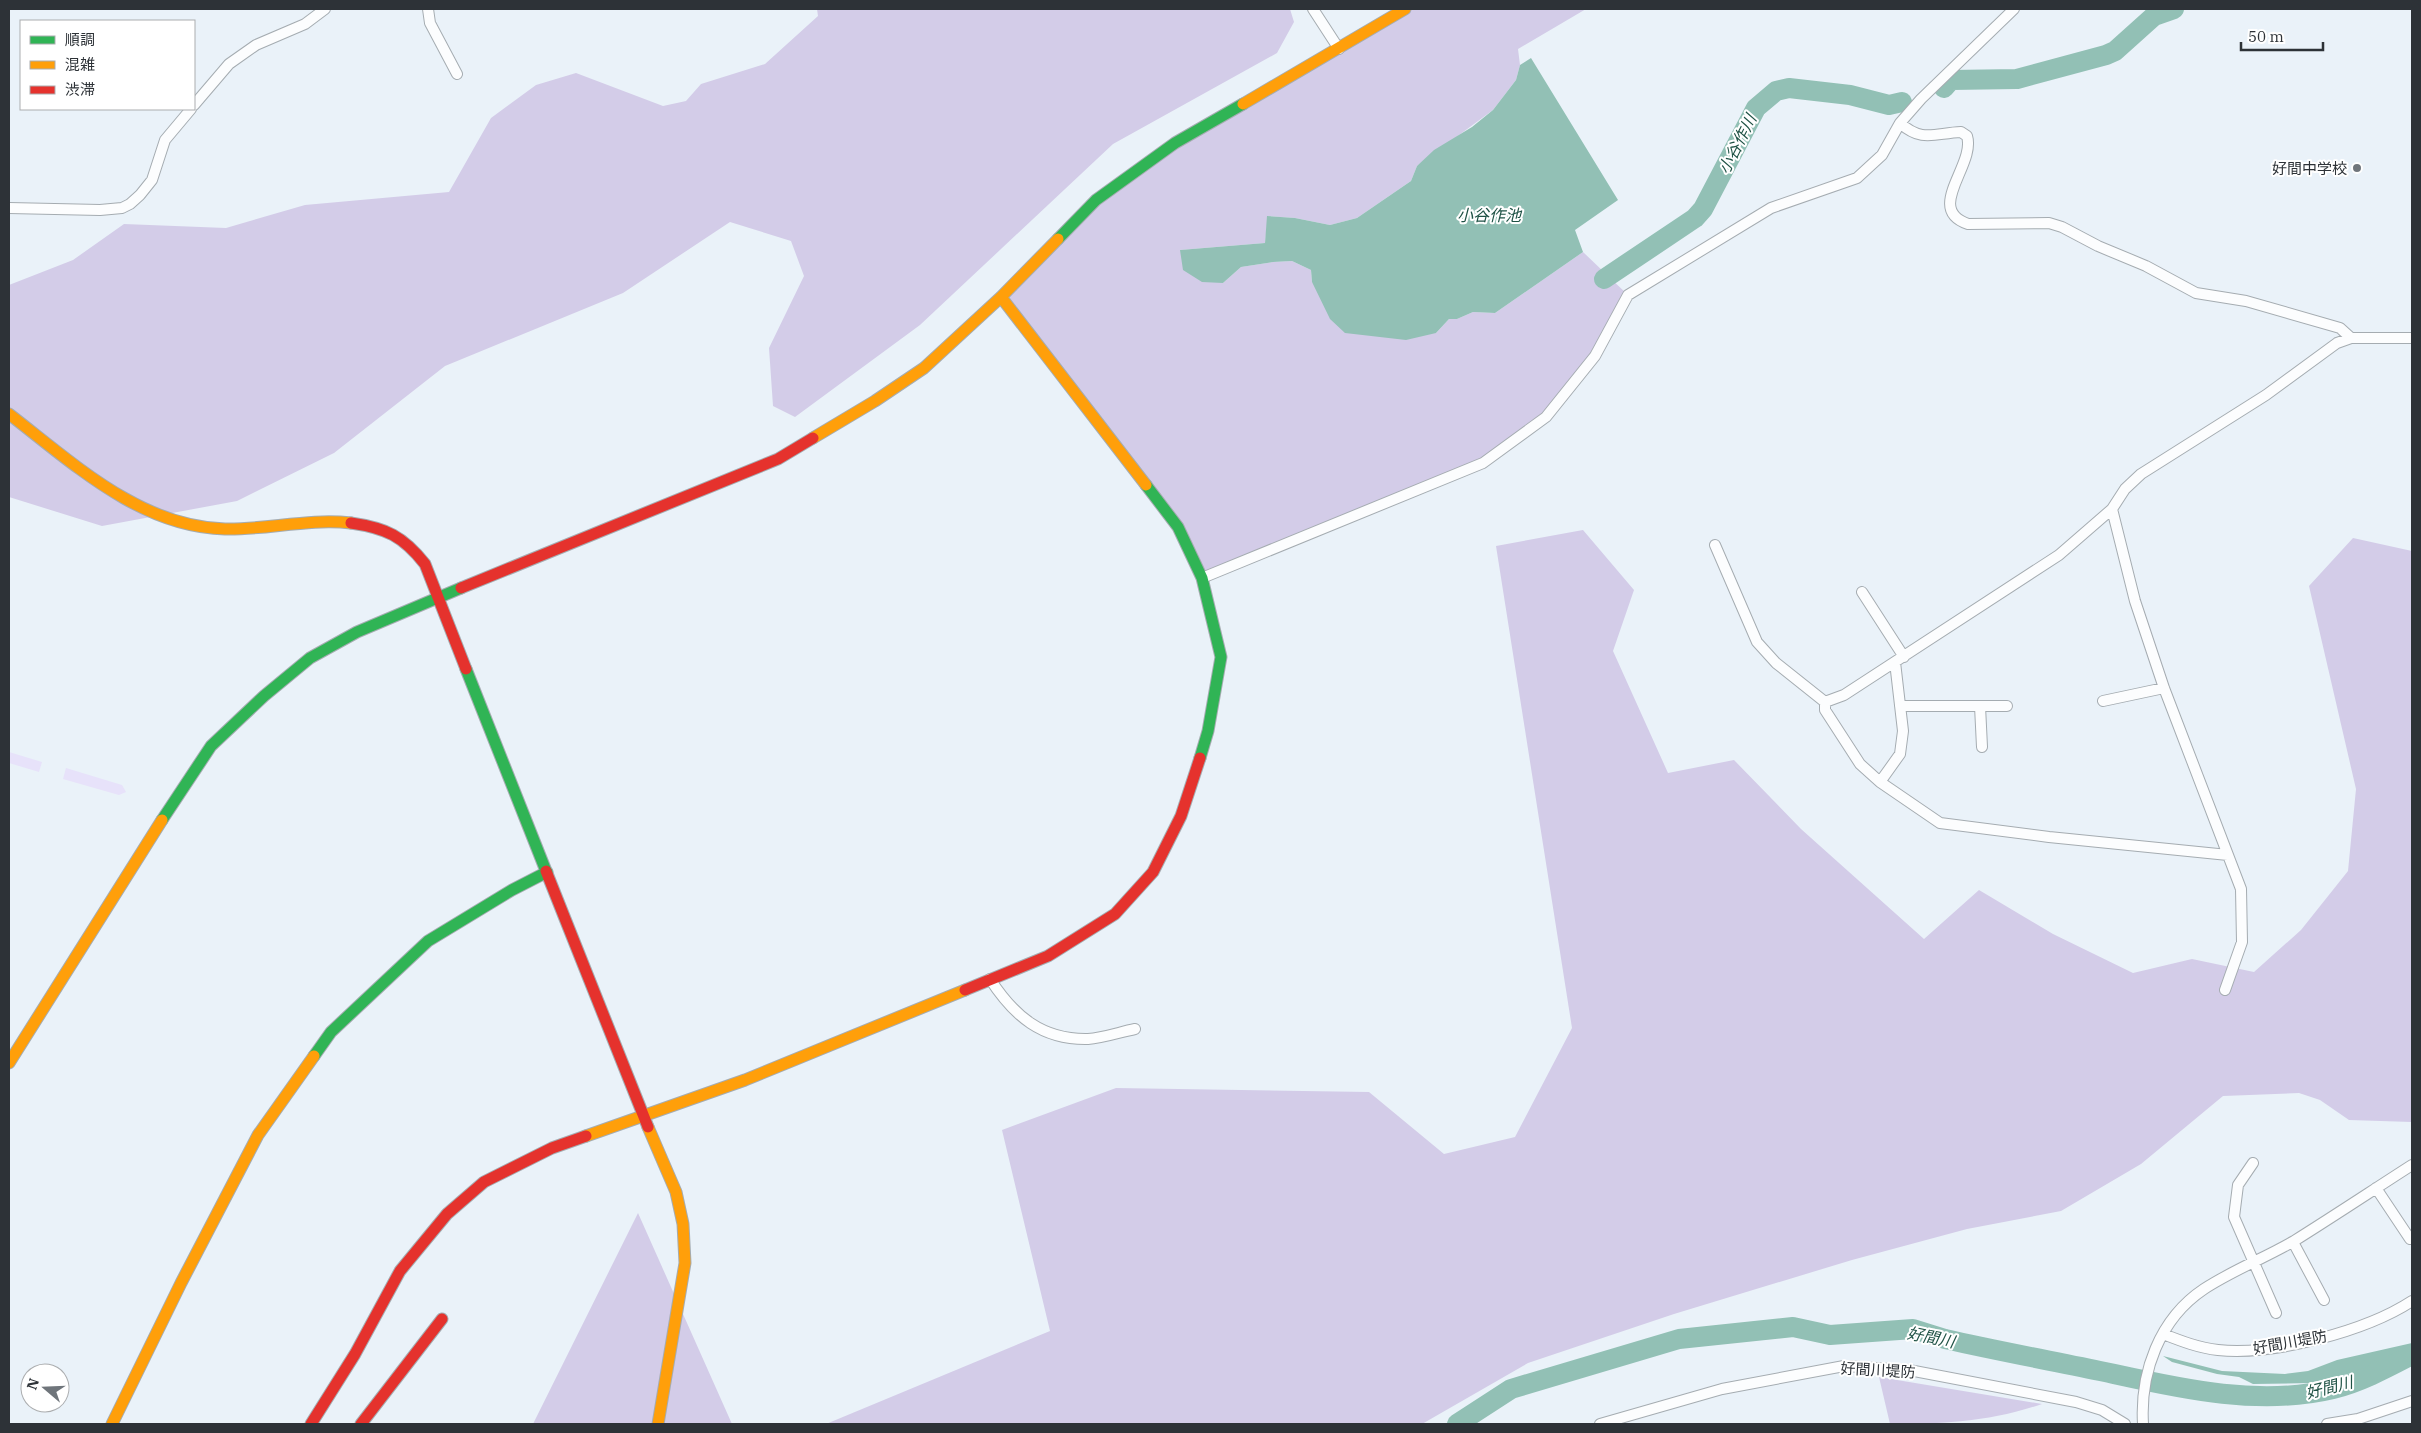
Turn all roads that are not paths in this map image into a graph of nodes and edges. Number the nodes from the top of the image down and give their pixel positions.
1 (325, 9) edge
2 (428, 9) edge
3 (1313, 9) edge
4 (1405, 9) edge
5 (2014, 9) edge
6 (1339, 49) junction
7 (458, 74) dead end
8 (195, 104) edge
9 (190, 110) edge
10 (1900, 123) junction
11 (9, 208) edge
12 (1001, 297) junction
13 (2351, 338) junction
14 (2412, 338) edge
15 (9, 414) edge
16 (2112, 509) junction
17 (1715, 545) dead end
18 (1202, 578) junction
19 (1862, 592) dead end
20 (439, 597) junction
21 (1900, 660) junction
22 (2164, 688) junction
23 (2103, 701) dead end
24 (1826, 702) junction
25 (1900, 706) junction
26 (1980, 706) junction
27 (2007, 706) dead end
28 (1982, 747) dead end
29 (1880, 782) junction
30 (2228, 855) junction
31 (547, 872) junction
32 (990, 980) junction
33 (2225, 990) dead end
34 (1135, 1029) dead end
35 (9, 1062) edge
36 (643, 1116) junction
37 (2253, 1163) dead end
38 (2412, 1164) edge
39 (2376, 1188) junction
40 (2410, 1239) dead end
41 (2292, 1242) junction
42 (2254, 1262) junction
43 (2324, 1300) dead end
44 (2412, 1301) edge
45 (2276, 1314) dead end
46 (442, 1319) dead end
47 (2161, 1336) junction
48 (2412, 1400) edge
49 (112, 1424) edge
50 (311, 1424) edge
51 (361, 1424) edge
52 (658, 1424) edge
53 (1600, 1424) edge
54 (2125, 1424) edge
55 (2143, 1424) edge
56 (2327, 1424) edge

1 - 8 street
2 - 7 street
3 - 6 street
4 - 6 street
5 - 10 street
6 - 12 street
9 - 11 street
10 - 13 street
10 - 18 street
12 - 18 street
12 - 20 street
13 - 14 street
13 - 16 street
15 - 20 street
16 - 21 street
16 - 22 street
17 - 24 street
18 - 32 street
19 - 21 street
20 - 31 street
20 - 35 street
21 - 24 street
21 - 25 street
22 - 23 street
22 - 30 street
24 - 29 street
25 - 26 street
25 - 29 street
26 - 27 street
26 - 28 street
29 - 30 street
30 - 33 street
31 - 36 street
31 - 49 street
32 - 34 street
32 - 36 street
36 - 50 street
36 - 52 street
37 - 42 street
38 - 39 street
39 - 40 street
39 - 41 street
41 - 42 street
41 - 43 street
42 - 45 street
42 - 47 street
44 - 47 street, 好間川堤防
46 - 51 street
47 - 55 street
48 - 56 street
53 - 54 street, 好間川堤防

